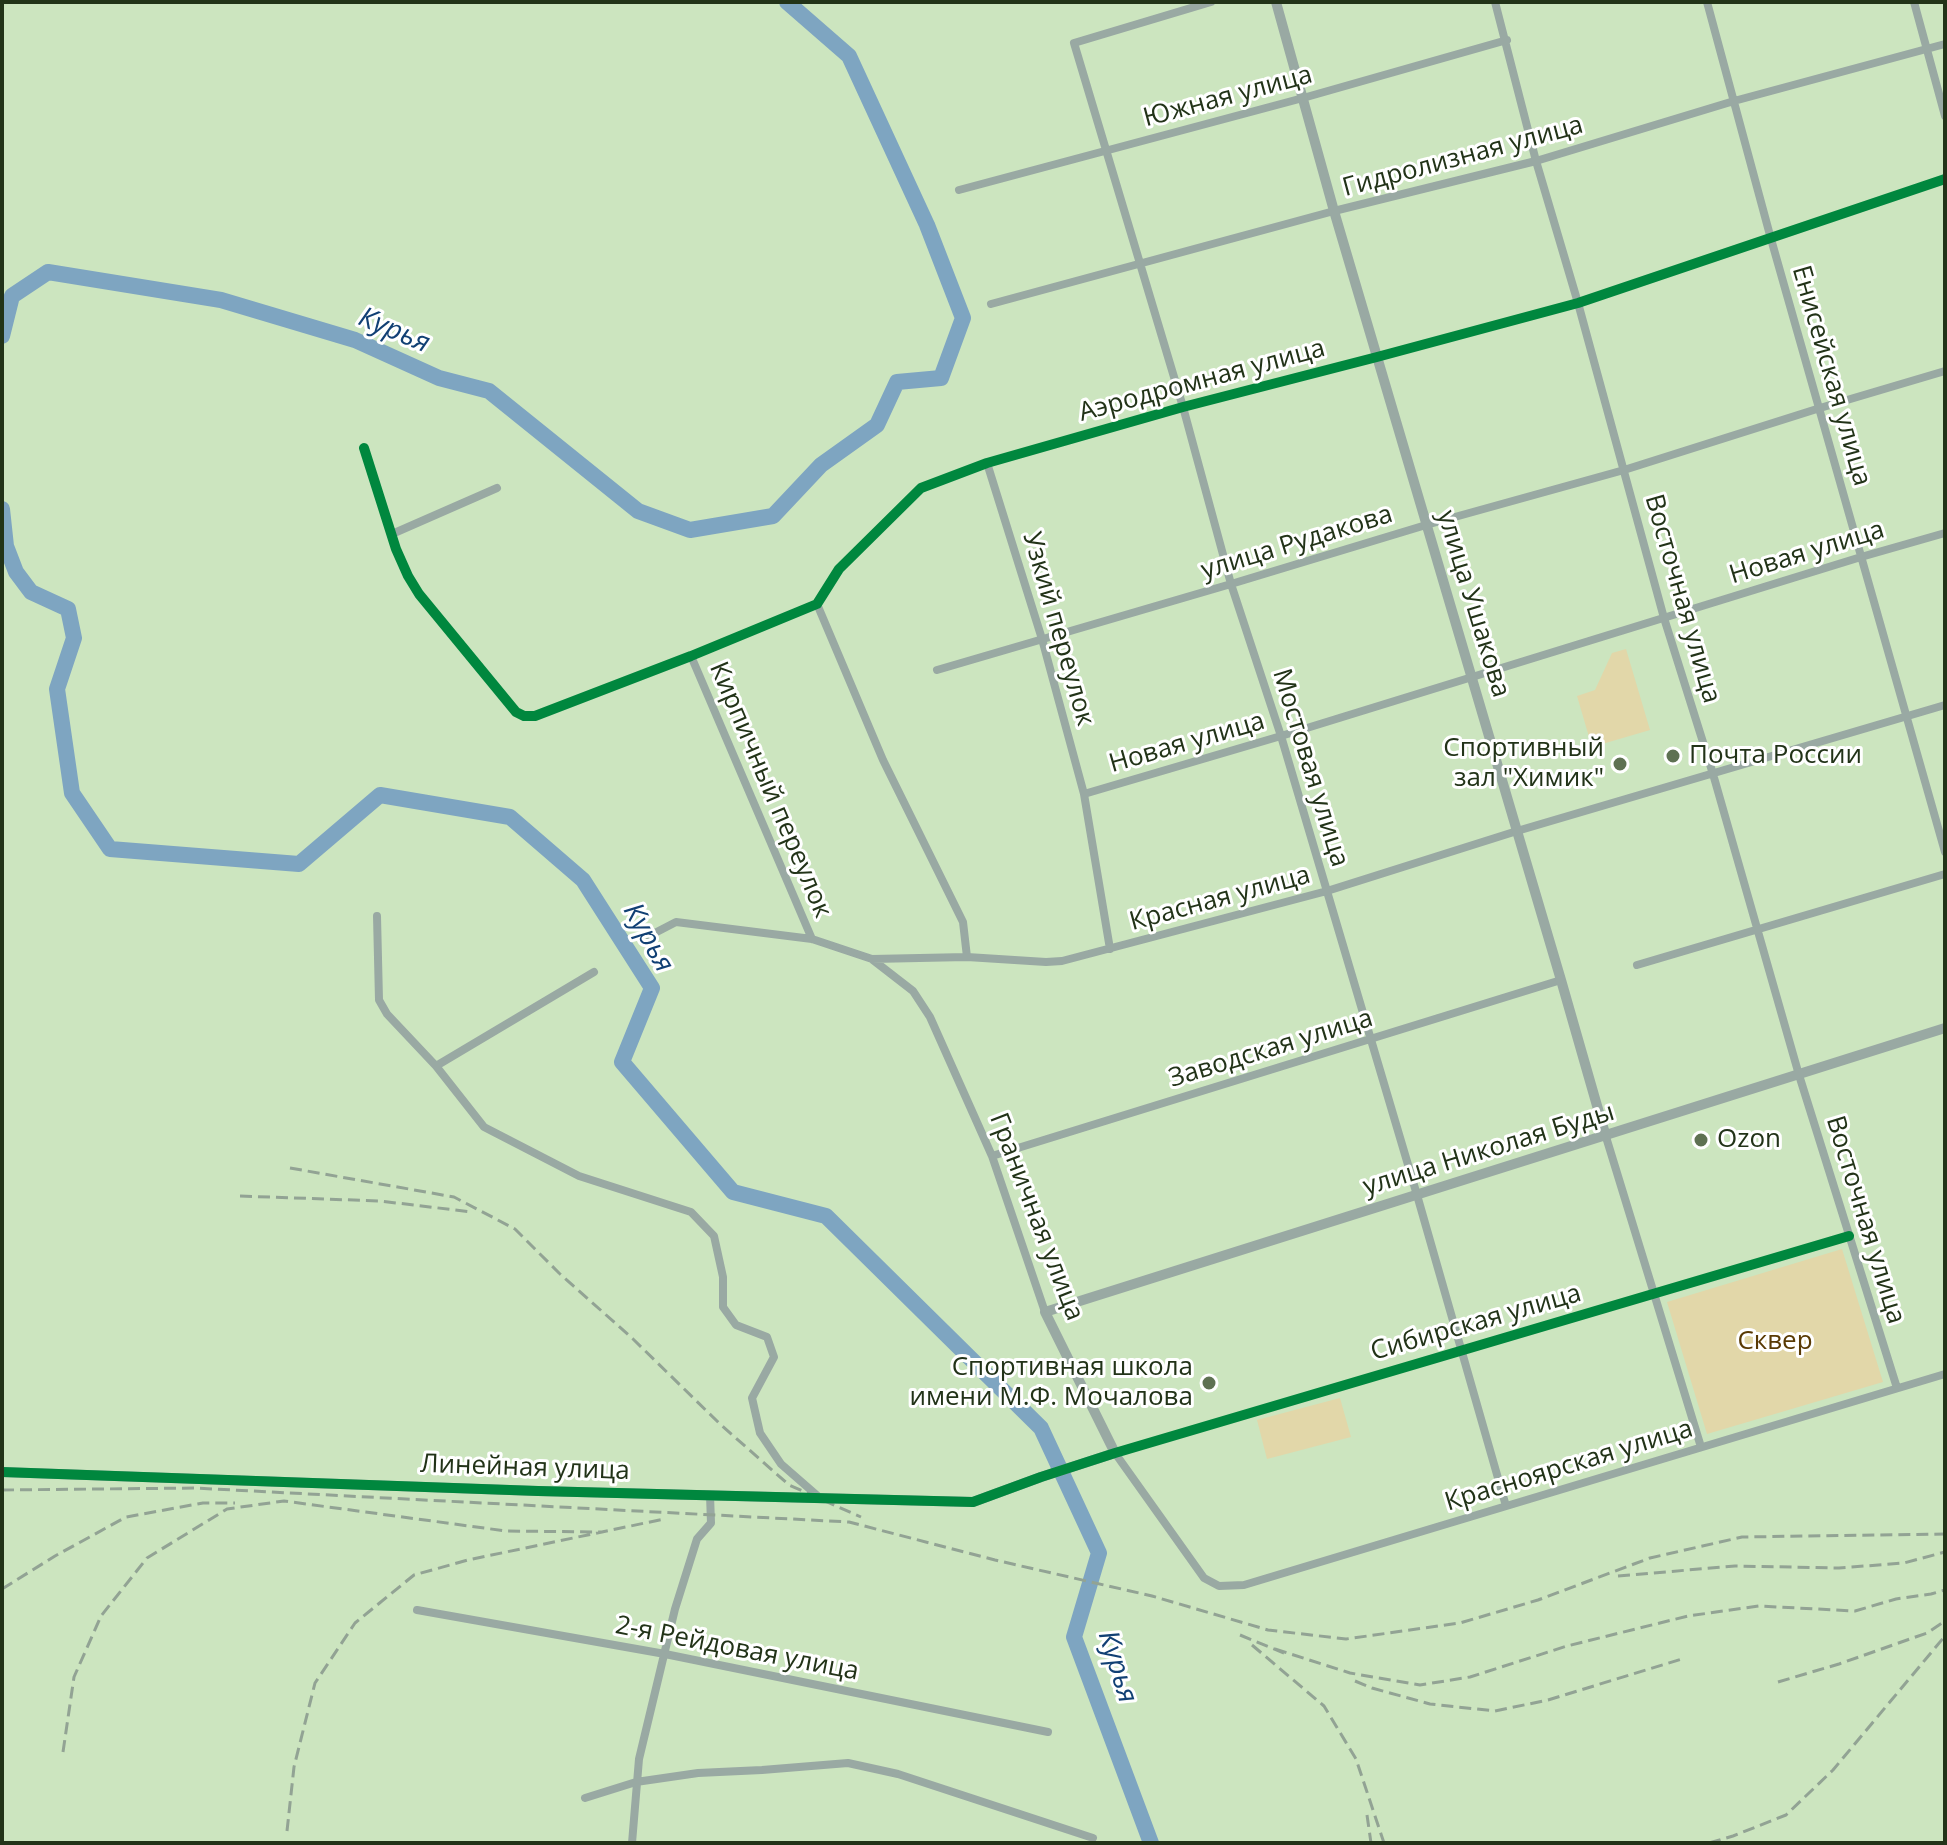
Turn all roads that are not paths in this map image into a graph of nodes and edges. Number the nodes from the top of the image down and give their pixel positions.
1 (1211, 2) edge
2 (1276, 2) edge
3 (1495, 2) edge
4 (1707, 2) edge
5 (1914, 2) edge
6 (1507, 40) junction
7 (1945, 44) edge
8 (1927, 48) junction
9 (1303, 98) junction
10 (1734, 101) junction
11 (1945, 116) edge
12 (1106, 150) junction
13 (1536, 161) junction
14 (1945, 179) edge
15 (959, 190) dead end
16 (1334, 211) junction
17 (1771, 239) junction
18 (1140, 263) junction
19 (1578, 303) junction
20 (991, 304) dead end
21 (1377, 357) junction
22 (1945, 371) edge
23 (1183, 407) junction
24 (1820, 408) junction
25 (364, 448) dead end
26 (987, 463) junction
27 (1624, 470) junction
28 (497, 488) dead end
29 (1426, 525) junction
30 (1945, 533) edge
31 (392, 534) junction
32 (1861, 557) junction
33 (1231, 584) junction
34 (817, 604) junction
35 (1664, 618) junction
36 (1042, 639) junction
37 (691, 656) junction
38 (937, 670) dead end
39 (1471, 677) junction
40 (1945, 705) edge
41 (1907, 716) junction
42 (1281, 736) junction
43 (1713, 774) junction
44 (1084, 794) junction
45 (1517, 831) junction
46 (1945, 852) edge
47 (1945, 874) edge
48 (1327, 891) junction
49 (377, 916) dead end
50 (1757, 929) junction
51 (649, 936) dead end
52 (812, 939) junction
53 (1110, 949) junction
54 (967, 957) junction
55 (872, 959) junction
56 (1637, 965) dead end
57 (594, 972) dead end
58 (1561, 980) junction
59 (1945, 1028) edge
60 (1371, 1039) junction
61 (436, 1066) junction
62 (1799, 1075) junction
63 (1606, 1137) junction
64 (992, 1156) junction
65 (1417, 1195) junction
66 (1849, 1236) junction
67 (1654, 1294) junction
68 (1045, 1312) junction
69 (1462, 1350) junction
70 (1945, 1374) edge
71 (1897, 1388) junction
72 (1701, 1447) junction
73 (1115, 1453) junction
74 (2, 1472) edge
75 (710, 1495) junction
76 (820, 1498) junction
77 (1506, 1506) junction
78 (1204, 1578) joint
79 (417, 1610) dead end
80 (665, 1654) junction
81 (1048, 1732) dead end
82 (636, 1782) junction
83 (585, 1798) dead end
84 (1093, 1838) dead end
85 (632, 1843) edge

1 - 12 street, Мостовая улица
2 - 9 street, улица Ушакова
3 - 6 street, Восточная улица
4 - 10 street, Енисейская улица
5 - 8 street
6 - 9 street, Южная улица
6 - 13 street, Восточная улица
7 - 8 street, Гидролизная улица
8 - 10 street, Гидролизная улица
8 - 11 street
9 - 12 street, Южная улица
9 - 16 street, улица Ушакова
10 - 13 street, Гидролизная улица
10 - 17 street, Енисейская улица
12 - 15 street, Южная улица
12 - 18 street, Мостовая улица
13 - 16 street, Гидролизная улица
13 - 19 street, Восточная улица
14 - 17 street, Аэродромная улица
16 - 18 street, Гидролизная улица
16 - 21 street, улица Ушакова
17 - 19 street, Аэродромная улица
17 - 24 street, Енисейская улица
18 - 20 street, Гидролизная улица
18 - 23 street, Мостовая улица
19 - 21 street, Аэродромная улица
19 - 27 street, Восточная улица
21 - 23 street, Аэродромная улица
21 - 29 street, улица Ушакова
22 - 24 street, улица Рудакова
23 - 26 street, Аэродромная улица
23 - 33 street, Мостовая улица
24 - 27 street, улица Рудакова
24 - 32 street, Енисейская улица
25 - 31 street
26 - 34 street, Аэродромная улица
26 - 36 street, Узкий переулок
27 - 29 street, улица Рудакова
27 - 35 street, Восточная улица
28 - 31 street
29 - 33 street, улица Рудакова
29 - 39 street, улица Ушакова
30 - 32 street, Новая улица
31 - 37 street
32 - 35 street, Новая улица
32 - 41 street, Енисейская улица
33 - 36 street, улица Рудакова
33 - 42 street, Мостовая улица
34 - 37 street
34 - 54 street
35 - 39 street, Новая улица
35 - 43 street, Восточная улица
36 - 38 street, улица Рудакова
36 - 44 street, Узкий переулок
37 - 52 street, Кирпичный переулок
39 - 42 street, Новая улица
39 - 45 street, улица Ушакова
40 - 41 street, Красная улица
41 - 43 street, Красная улица
41 - 46 street, Енисейская улица
42 - 44 street, Новая улица
42 - 48 street, Мостовая улица
43 - 45 street, Красная улица
43 - 50 street, Восточная улица
44 - 53 street, Узкий переулок
45 - 48 street, Красная улица
45 - 58 street, улица Ушакова
47 - 50 street
48 - 53 street, Красная улица
48 - 60 street, Мостовая улица
49 - 61 street
50 - 56 street
50 - 62 street, Восточная улица
51 - 52 street, Красная улица
52 - 55 street, Красная улица
53 - 54 street, Красная улица
54 - 55 street, Красная улица
55 - 64 street, Граничная улица
57 - 61 street
58 - 60 street, Заводская улица
58 - 63 street, улица Ушакова
59 - 62 street, улица Николая Буды
60 - 64 street, Заводская улица
60 - 65 street, Мостовая улица
61 - 76 street
62 - 63 street, улица Николая Буды
62 - 66 street, Восточная улица
63 - 65 street, улица Николая Буды
63 - 67 street, улица Ушакова
64 - 68 street, Граничная улица
65 - 68 street, улица Николая Буды
65 - 69 street, Мостовая улица
66 - 67 street, Сибирская улица
66 - 71 street, Восточная улица
67 - 69 street, Сибирская улица
67 - 72 street, улица Ушакова
68 - 73 street, Граничная улица
69 - 73 street, Сибирская улица
69 - 77 street, Мостовая улица
70 - 71 street, Красноярская улица
71 - 72 street, Красноярская улица
72 - 77 street, Красноярская улица
73 - 76 street, Линейная улица
73 - 78 street, Граничная улица
74 - 75 street, Линейная улица
75 - 76 street, Линейная улица
75 - 80 street
77 - 78 street, Красноярская улица
79 - 80 street, 2-я Рейдовая улица
80 - 81 street, 2-я Рейдовая улица
80 - 82 street
82 - 83 street
82 - 84 street
82 - 85 street

